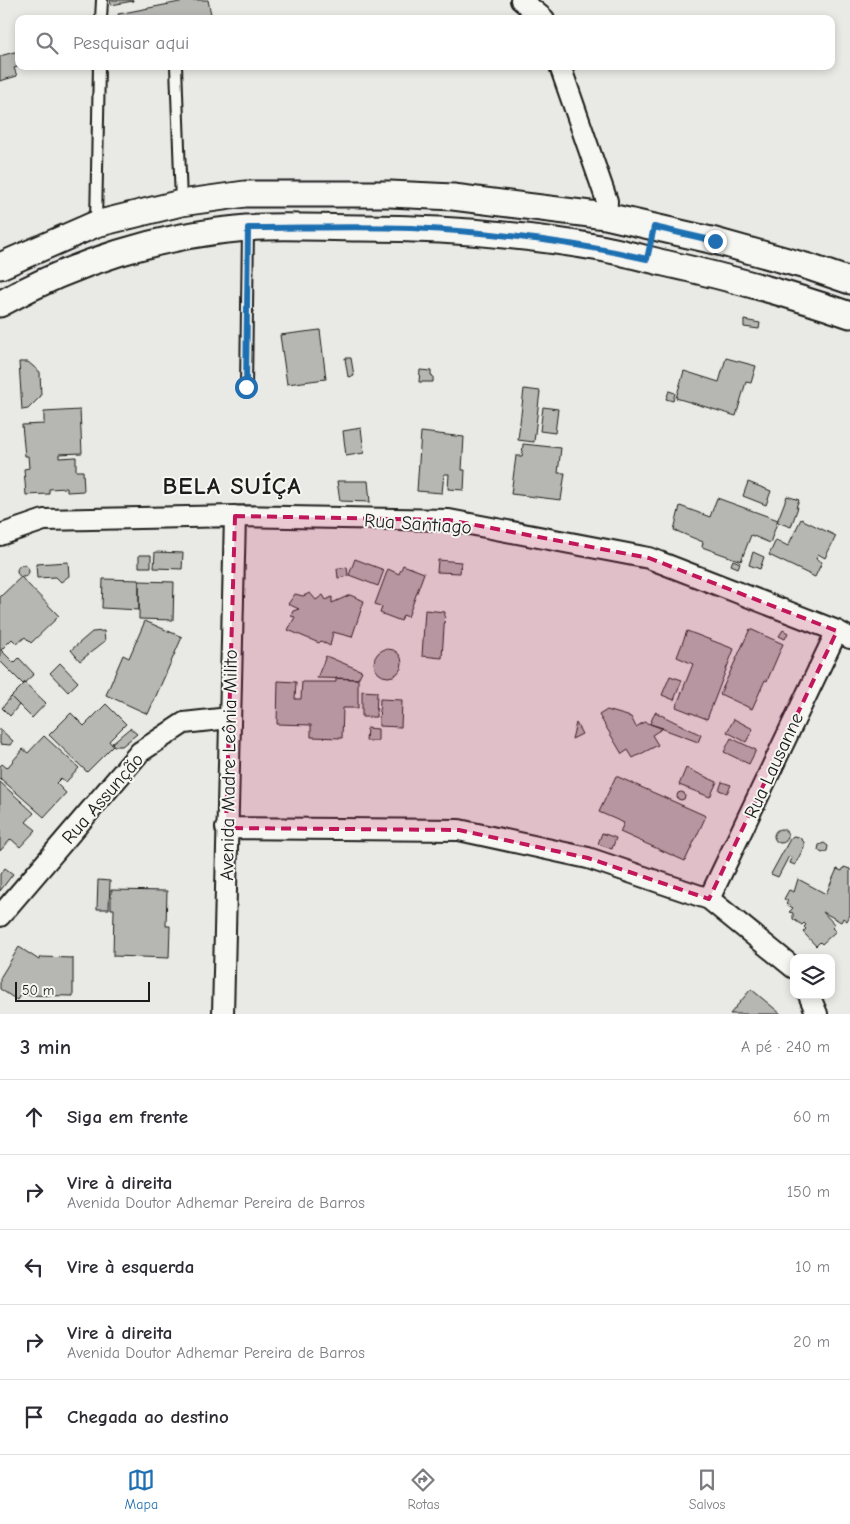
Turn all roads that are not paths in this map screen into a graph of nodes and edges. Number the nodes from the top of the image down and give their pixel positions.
1 (102, 0) edge
2 (521, 0) edge
3 (101, 15) edge
4 (539, 15) edge
5 (99, 70) edge
6 (176, 70) edge
7 (561, 70) edge
8 (181, 203) junction
9 (606, 216) junction
10 (96, 224) junction
11 (654, 227) junction
12 (248, 228) junction
13 (600, 248) junction
14 (105, 257) junction
15 (647, 259) junction
16 (0, 266) edge
17 (850, 281) edge
18 (0, 304) edge
19 (850, 315) edge
20 (246, 387) dead end
21 (235, 516) junction
22 (0, 534) edge
23 (843, 634) edge
24 (229, 718) junction
25 (226, 828) junction
26 (709, 899) junction
27 (0, 916) edge
28 (790, 965) edge
29 (811, 999) edge
30 (222, 1014) edge
31 (817, 1014) edge

1 - 3 lane
2 - 4 street
5 - 10 lane
6 - 8 lane
7 - 9 street
8 - 9 street
8 - 10 street
9 - 11 street
9 - 13 street
10 - 14 street
10 - 16 street
11 - 15 street
11 - 17 street
12 - 13 street
12 - 14 street
12 - 20 lane
13 - 15 street
14 - 18 street
15 - 19 street
21 - 22 street, Rua Santiago
21 - 23 street, Rua Santiago
21 - 24 street, Avenida Madre Leônia Milito
23 - 26 street, Rua Lausanne
24 - 25 street, Avenida Madre Leônia Milito
24 - 27 street, Rua Assunção
25 - 26 street
25 - 30 street, Avenida Madre Leônia Milito
26 - 28 street
29 - 31 street

